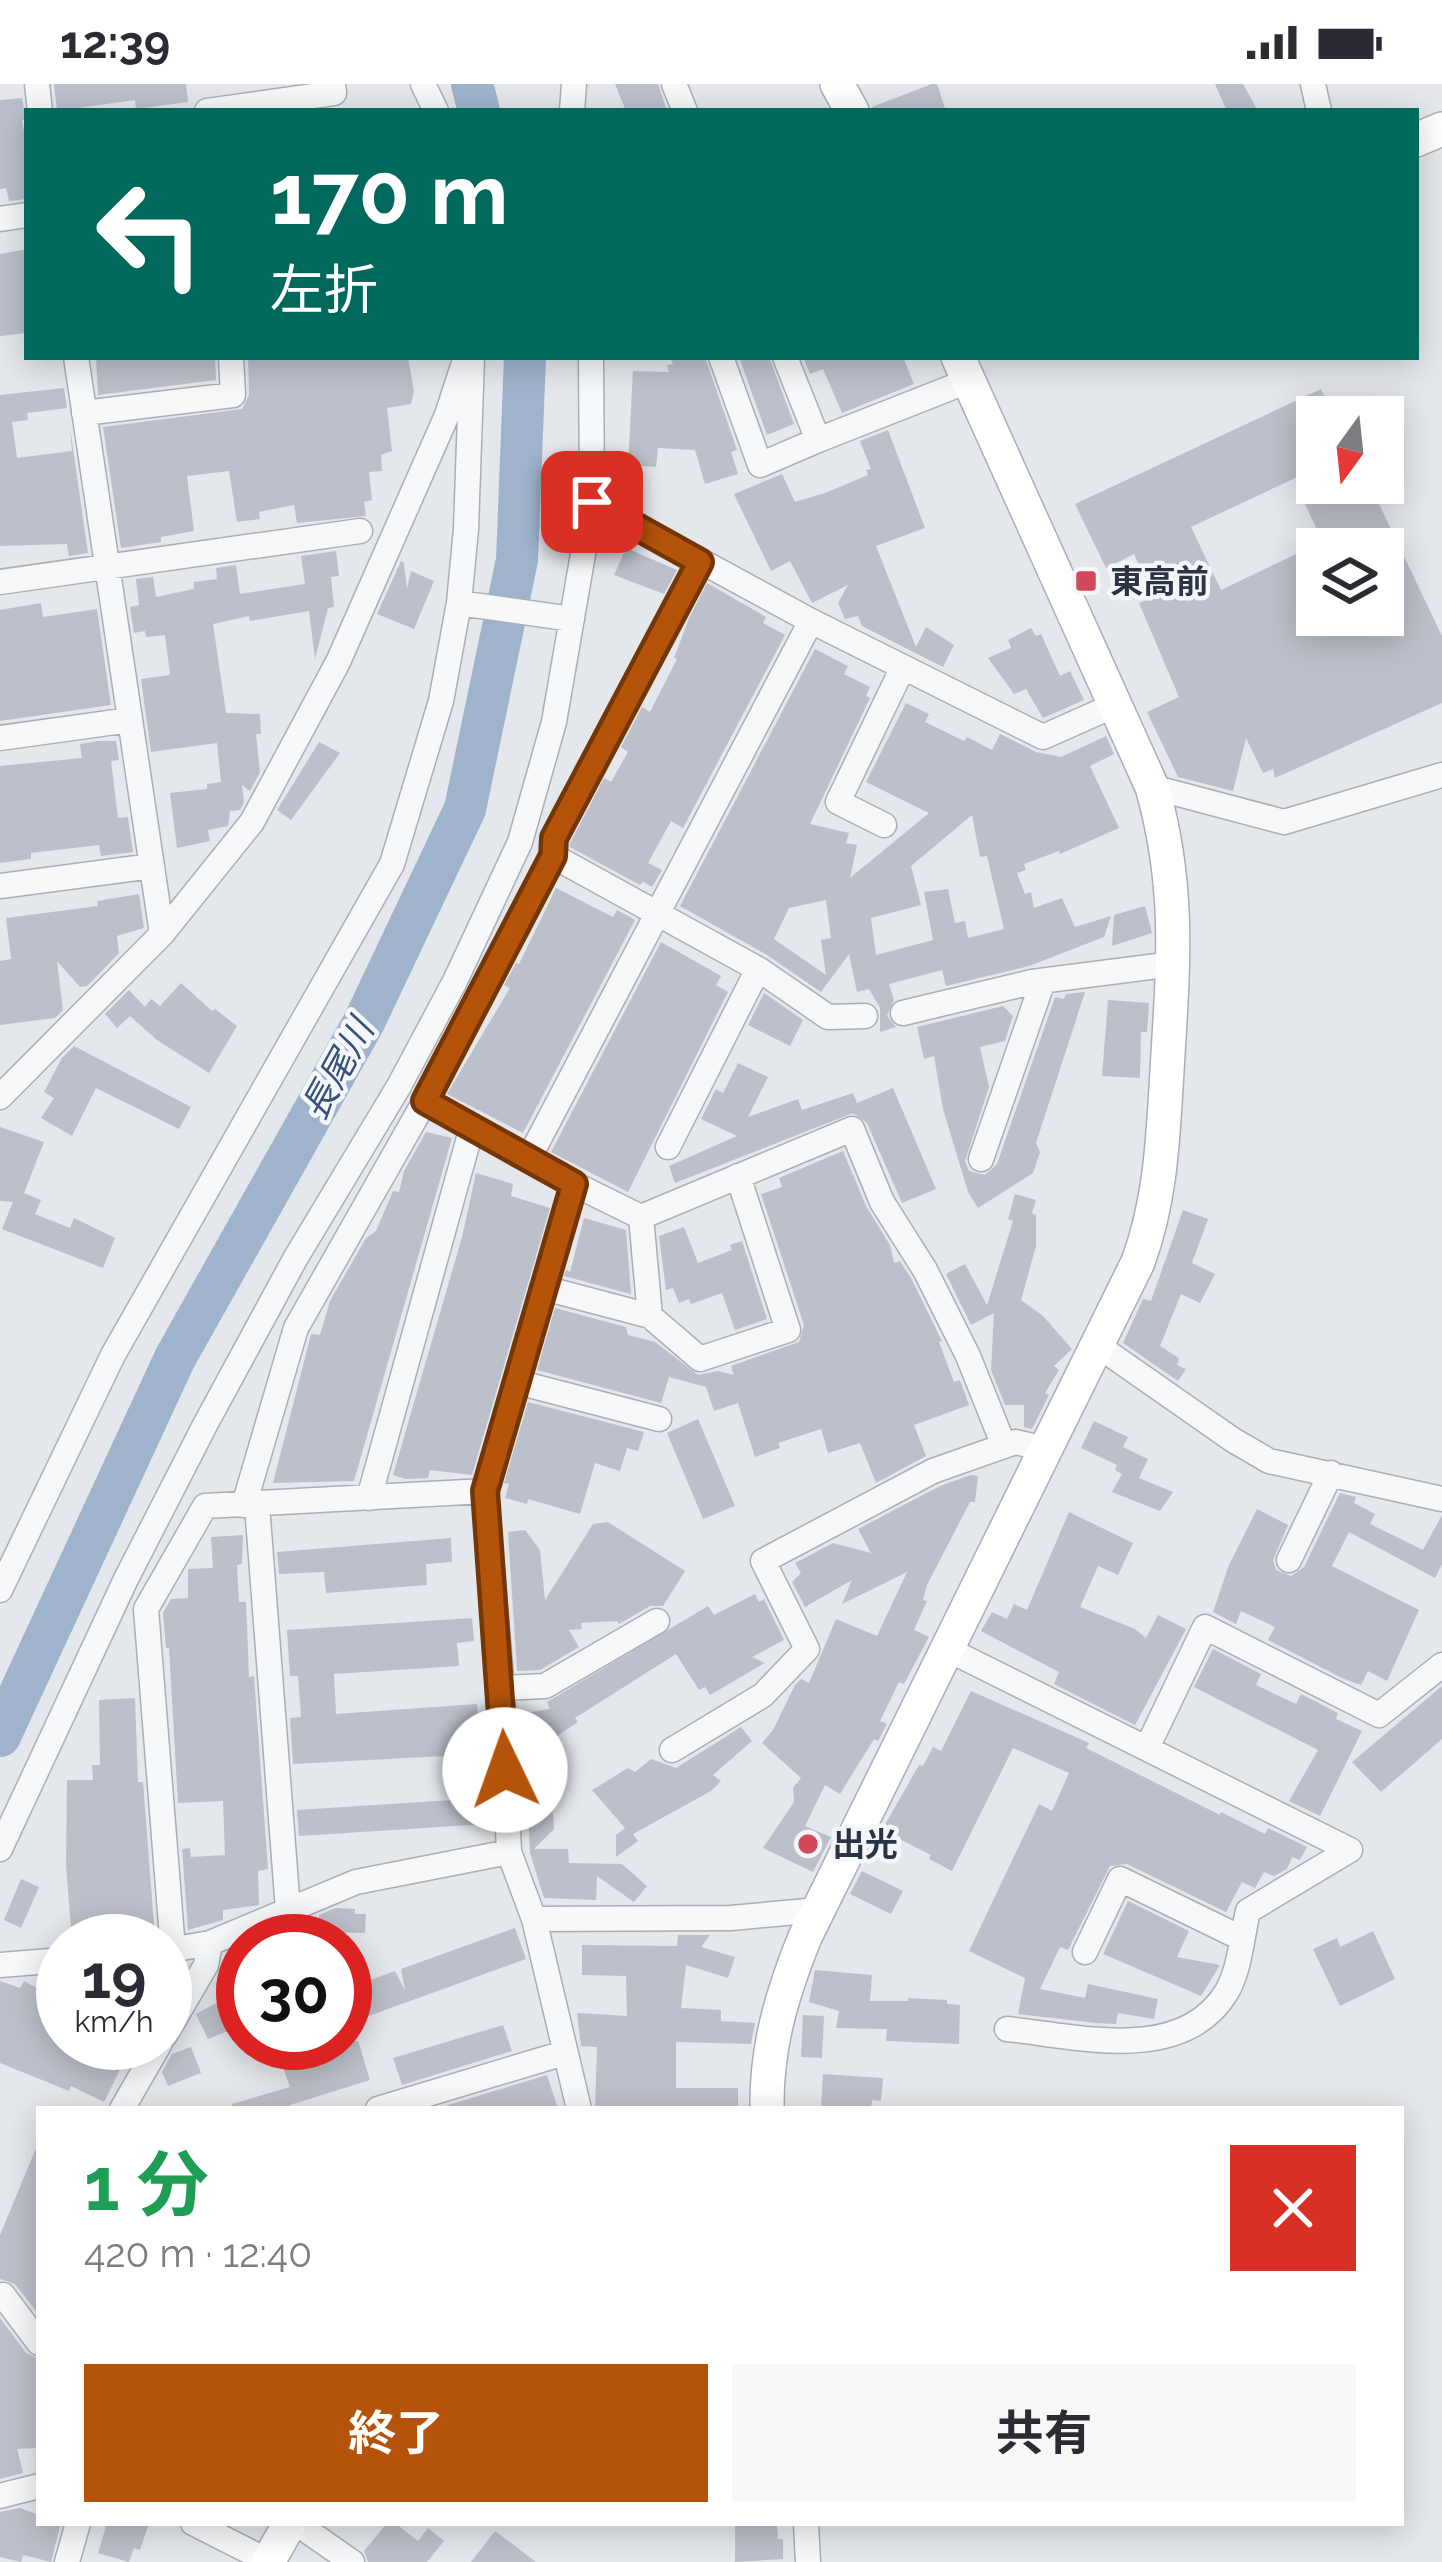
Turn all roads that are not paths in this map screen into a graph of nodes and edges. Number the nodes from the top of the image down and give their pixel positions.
1 (333, 84) edge
2 (228, 108) edge
3 (76, 360) edge
4 (231, 360) edge
5 (469, 360) edge
6 (470, 360) edge
7 (591, 360) edge
8 (722, 360) edge
9 (786, 360) edge
10 (963, 369) edge
11 (84, 413) junction
12 (818, 440) junction
13 (592, 502) junction
14 (360, 532) dead end
15 (700, 562) junction
16 (107, 566) junction
17 (0, 582) edge
18 (459, 603) junction
19 (572, 619) junction
20 (811, 621) junction
21 (903, 667) junction
22 (1115, 705) junction
23 (130, 721) junction
24 (0, 738) edge
25 (1442, 775) edge
26 (1152, 787) junction
27 (884, 825) dead end
28 (553, 856) junction
29 (152, 866) junction
30 (0, 886) edge
31 (657, 913) junction
32 (162, 934) junction
33 (1173, 964) junction
34 (758, 970) junction
35 (1043, 981) junction
36 (903, 1013) dead end
37 (865, 1016) dead end
38 (0, 1097) edge
39 (425, 1101) junction
40 (472, 1127) junction
41 (668, 1147) dead end
42 (529, 1158) junction
43 (981, 1159) dead end
44 (738, 1176) junction
45 (574, 1184) junction
46 (641, 1216) junction
47 (544, 1288) junction
48 (650, 1316) junction
49 (1097, 1345) junction
50 (517, 1382) junction
51 (659, 1419) dead end
52 (1004, 1446) junction
53 (1045, 1449) junction
54 (1331, 1473) junction
55 (485, 1491) junction
56 (369, 1498) junction
57 (1442, 1499) edge
58 (250, 1505) junction
59 (1288, 1560) dead end
60 (0, 1590) edge
61 (657, 1621) dead end
62 (947, 1649) junction
63 (1442, 1666) edge
64 (502, 1688) junction
65 (1147, 1748) junction
66 (672, 1750) dead end
67 (0, 1849) edge
68 (509, 1852) junction
69 (288, 1910) junction
70 (818, 1910) junction
71 (167, 1914) edge
72 (534, 1919) junction
73 (1241, 1938) junction
74 (210, 1943) junction
75 (192, 1947) edge
76 (1085, 1952) dead end
77 (36, 1962) edge
78 (0, 1965) edge
79 (192, 1989) edge
80 (1007, 2030) dead end
81 (564, 2053) junction
82 (144, 2070) edge
83 (124, 2106) edge
84 (388, 2106) edge
85 (578, 2106) edge
86 (767, 2106) edge
87 (3, 2295) edge
88 (36, 2339) edge
89 (36, 2487) edge
90 (0, 2496) edge
91 (77, 2526) edge
92 (199, 2526) edge
93 (291, 2526) edge
94 (298, 2526) edge
95 (806, 2526) edge
96 (67, 2562) edge
97 (268, 2562) edge
98 (352, 2562) edge
99 (808, 2562) edge

1 - 2 street
3 - 11 street
4 - 11 street
5 - 32 street
6 - 18 street
7 - 13 street
8 - 12 street
9 - 12 street
10 - 12 street
10 - 22 street
11 - 16 street
13 - 15 street
13 - 19 street
14 - 16 street
15 - 20 street
15 - 28 street
16 - 17 street
16 - 23 street
18 - 19 street
18 - 60 street
19 - 67 street
20 - 21 street
20 - 31 street
21 - 22 street
21 - 27 street
22 - 26 street
23 - 24 street
23 - 29 street
25 - 26 street
26 - 33 street
28 - 31 street
28 - 39 street
29 - 30 street
29 - 32 street
31 - 34 street
31 - 42 street
32 - 38 street
33 - 35 street
33 - 49 street
34 - 37 street
34 - 41 street
35 - 36 street
35 - 43 street
39 - 40 street
39 - 58 street
40 - 42 street
40 - 56 street
42 - 45 street
44 - 46 street
44 - 48 street
44 - 52 street
45 - 46 street
45 - 47 street
46 - 48 street
47 - 48 street
47 - 50 street
49 - 53 street
49 - 54 street
50 - 51 street
50 - 55 street
52 - 53 street
52 - 66 street
53 - 62 street
54 - 57 street
54 - 59 street
55 - 56 street
55 - 64 street
56 - 58 street
58 - 69 street
58 - 71 street
61 - 64 street
62 - 65 street
62 - 70 street
63 - 65 street
64 - 68 street
65 - 73 street
68 - 69 street
68 - 72 street
69 - 74 street
70 - 72 street
70 - 86 street
72 - 81 street
73 - 76 street
73 - 80 street
74 - 75 street
74 - 79 street
77 - 78 street
81 - 84 street
81 - 85 street
82 - 83 street
87 - 88 street
89 - 90 street
91 - 96 street
92 - 97 street
93 - 97 street
94 - 98 street
95 - 99 street

